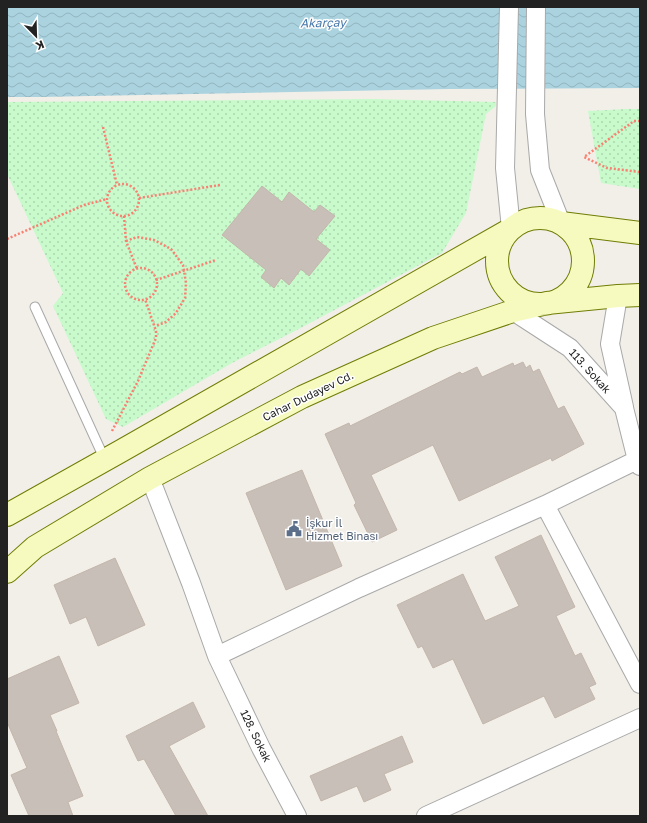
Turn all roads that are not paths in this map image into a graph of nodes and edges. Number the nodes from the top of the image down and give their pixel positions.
1 (509, 7) edge
2 (536, 7) edge
3 (561, 223) junction
4 (511, 229) junction
5 (640, 233) edge
6 (640, 295) edge
7 (618, 296) junction
8 (547, 303) junction
9 (35, 307) dead end
10 (513, 311) junction
11 (624, 408) junction
12 (113, 455) junction
13 (639, 463) edge
14 (150, 478) junction
15 (545, 505) junction
16 (7, 515) edge
17 (7, 572) edge
18 (217, 656) junction
19 (640, 684) edge
20 (640, 718) edge
21 (297, 816) edge
22 (426, 816) edge

1 - 4 street
2 - 3 street
3 - 4 main road
3 - 5 main road
3 - 8 main road
4 - 8 main road
4 - 12 main road
6 - 7 main road, Cahar Dudayev Cd.
7 - 8 main road, Cahar Dudayev Cd.
7 - 11 street, 113. Sokak
8 - 10 main road, Cahar Dudayev Cd.
9 - 12 lane
10 - 11 street, 113. Sokak
10 - 14 main road, Cahar Dudayev Cd.
11 - 13 street, 113. Sokak
12 - 16 main road
13 - 15 street
14 - 17 main road, Cahar Dudayev Cd.
14 - 18 street, 128. Sokak
15 - 18 street
15 - 19 street
18 - 21 street, 128. Sokak
20 - 22 street

